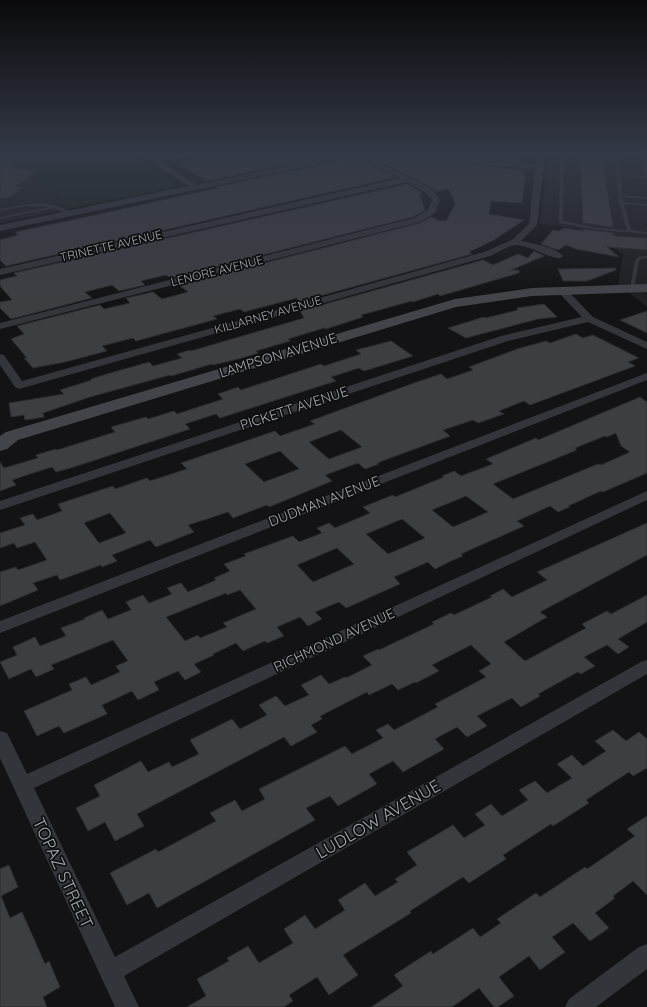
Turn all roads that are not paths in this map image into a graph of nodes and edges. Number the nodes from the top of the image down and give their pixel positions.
1 (127, 201) edge
2 (312, 201) edge
3 (436, 201) edge
4 (536, 201) edge
5 (561, 201) edge
6 (622, 203) joint
7 (647, 205) edge
8 (57, 207) junction
9 (0, 210) edge
10 (69, 213) junction
11 (0, 218) edge
12 (0, 228) edge
13 (628, 231) junction
14 (647, 233) edge
15 (516, 242) junction
16 (558, 256) dead end
17 (647, 257) edge
18 (0, 272) edge
19 (643, 288) edge
20 (562, 292) junction
21 (589, 319) junction
22 (0, 326) edge
23 (647, 346) edge
24 (0, 357) edge
25 (647, 376) edge
26 (0, 445) edge
27 (647, 495) edge
28 (0, 506) edge
29 (0, 627) edge
30 (647, 666) edge
31 (0, 738) edge
32 (22, 785) junction
33 (647, 954) edge
34 (110, 972) junction
35 (127, 1007) edge
36 (577, 1007) edge

1 - 10 street
2 - 18 street, TRINETTE AVENUE
3 - 22 street, LENORE AVENUE
4 - 15 street
5 - 13 lane
6 - 7 lane
6 - 13 lane
8 - 9 lane
8 - 10 lane
8 - 11 lane
10 - 12 street
13 - 14 lane
15 - 16 street
15 - 24 street, KILLARNEY AVENUE
17 - 19 lane
19 - 20 main road, LAMPSON AVENUE
20 - 21 street
20 - 26 main road, LAMPSON AVENUE
21 - 23 street
21 - 28 street, PICKETT AVENUE
25 - 29 street, DUDMAN AVENUE
27 - 32 street, RICHMOND AVENUE
30 - 34 street, LUDLOW AVENUE
31 - 32 street, TOPAZ STREET
32 - 34 street, TOPAZ STREET
33 - 36 street
34 - 35 street, TOPAZ STREET

